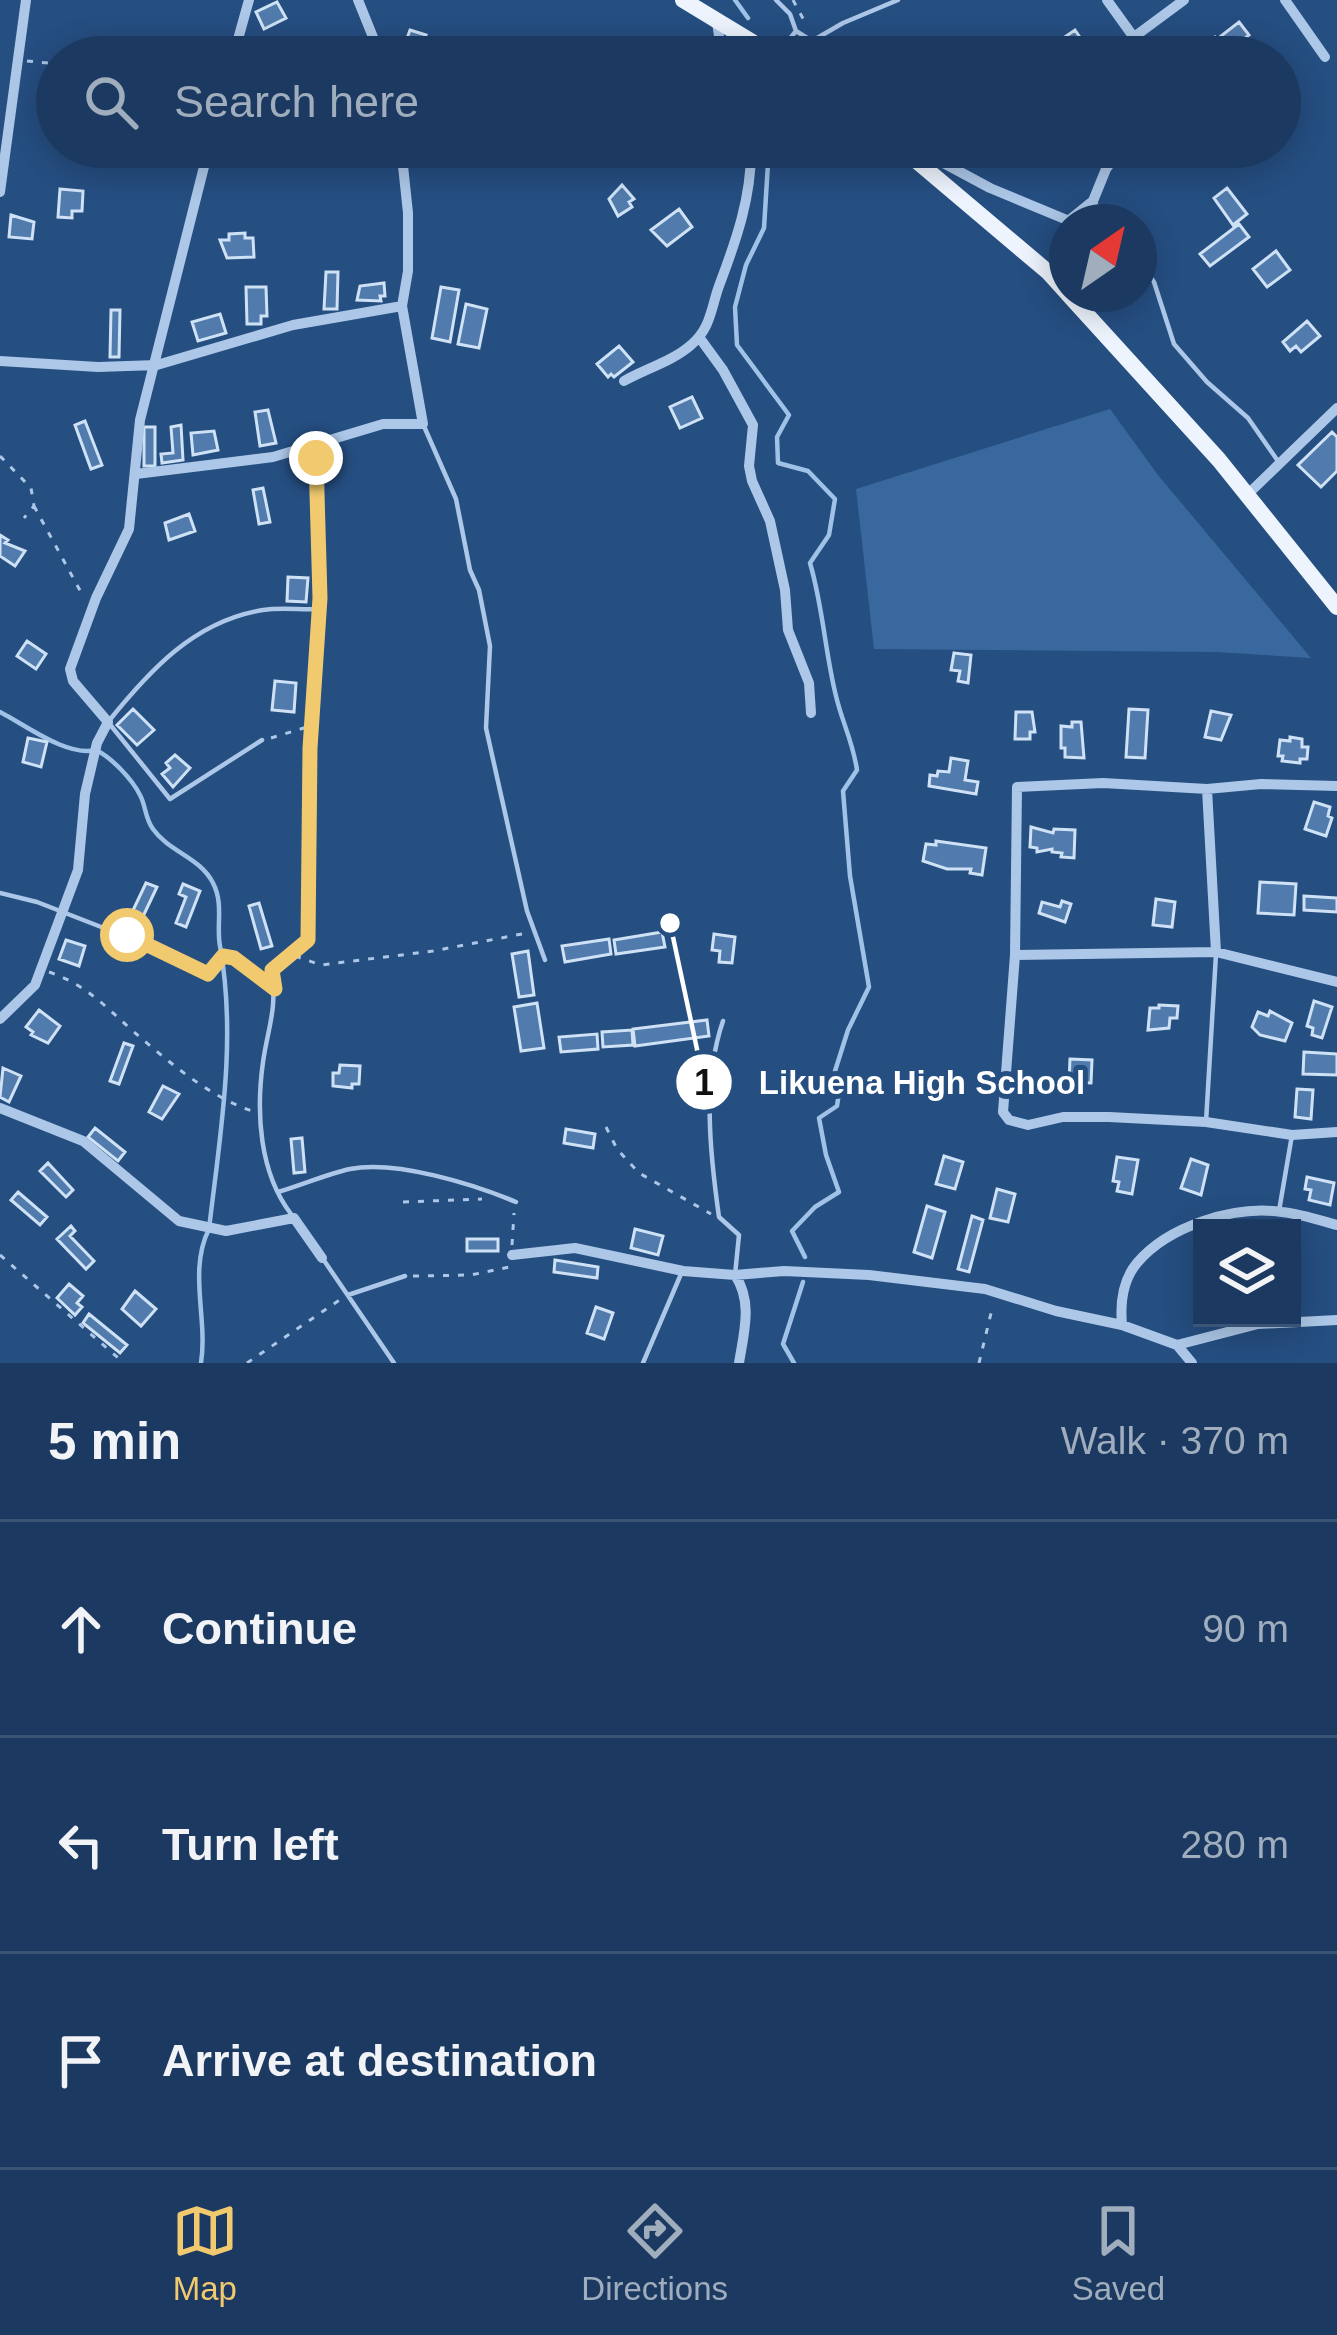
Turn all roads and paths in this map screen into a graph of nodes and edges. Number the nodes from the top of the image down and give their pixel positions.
1 (26, 0) edge
2 (249, 0) edge
3 (358, 0) edge
4 (682, 0) edge
5 (776, 0) edge
6 (793, 0) edge
7 (898, 0) edge
8 (1107, 0) edge
9 (1184, 0) edge
10 (1285, 0) edge
11 (716, 19) junction
12 (796, 31) junction
13 (239, 36) edge
14 (373, 36) edge
15 (719, 36) edge
16 (743, 36) edge
17 (792, 36) edge
18 (804, 36) joint
19 (820, 36) edge
20 (1133, 36) edge
21 (1137, 36) edge
22 (1325, 57) dead end
23 (19, 60) junction
24 (36, 62) edge
25 (203, 168) edge
26 (403, 168) edge
27 (750, 168) edge
28 (927, 168) edge
29 (953, 168) edge
30 (1107, 168) edge
31 (0, 192) edge
32 (1094, 201) junction
33 (1090, 204) edge
34 (1096, 204) edge
35 (1049, 214) edge
36 (1048, 272) edge
37 (1157, 291) edge
38 (402, 306) junction
39 (1085, 312) edge
40 (699, 337) junction
41 (0, 361) edge
42 (157, 364) junction
43 (624, 381) dead end
44 (1337, 408) edge
45 (423, 424) junction
46 (320, 442) junction
47 (0, 456) edge
48 (1280, 464) junction
49 (136, 474) junction
50 (1246, 496) junction
51 (34, 506) junction
52 (24, 518) dead end
53 (92, 607) junction
54 (1337, 607) edge
55 (319, 609) junction
56 (812, 713) dead end
57 (313, 721) junction
58 (108, 722) junction
59 (262, 740) joint
60 (1337, 786) edge
61 (1207, 789) junction
62 (0, 893) edge
63 (62, 912) junction
64 (535, 931) junction
65 (1216, 952) junction
66 (168, 953) joint
67 (1015, 955) junction
68 (293, 956) junction
69 (545, 960) dead end
70 (42, 970) junction
71 (272, 970) joint
72 (1337, 982) edge
73 (275, 989) junction
74 (0, 1019) edge
75 (723, 1021) dead end
76 (0, 1108) edge
77 (261, 1114) junction
78 (1206, 1122) junction
79 (606, 1127) dead end
80 (1337, 1132) edge
81 (1292, 1135) junction
82 (278, 1192) junction
83 (495, 1193) junction
84 (403, 1202) dead end
85 (516, 1202) joint
86 (1279, 1211) junction
87 (718, 1217) junction
88 (294, 1218) junction
89 (1337, 1225) edge
90 (512, 1255) junction
91 (0, 1256) edge
92 (322, 1258) joint
93 (683, 1270) junction
94 (735, 1275) junction
95 (405, 1276) joint
96 (994, 1292) junction
97 (348, 1295) junction
98 (1337, 1320) edge
99 (1122, 1325) junction
100 (1178, 1345) junction
101 (124, 1363) edge
102 (247, 1363) edge
103 (394, 1363) edge
104 (644, 1363) edge
105 (739, 1363) edge
106 (979, 1363) edge
107 (1192, 1363) edge

1 - 23 street
2 - 13 street
3 - 14 street
4 - 11 main road
5 - 12 lane
6 - 18 path
7 - 19 lane
8 - 20 street
9 - 21 street
10 - 22 street
11 - 15 street
11 - 16 main road
12 - 17 lane
12 - 18 lane
23 - 24 path
23 - 31 street
25 - 42 street
26 - 38 street
27 - 40 street
28 - 36 main road
29 - 35 street
30 - 32 street
32 - 33 street
32 - 34 lane
37 - 48 lane
38 - 42 street
38 - 45 street
39 - 50 main road
40 - 43 street
40 - 56 street
41 - 42 street
42 - 49 street
44 - 48 street
45 - 46 street
45 - 64 lane
46 - 49 street
46 - 55 lane
47 - 51 path
48 - 50 street
49 - 53 street
50 - 54 main road
51 - 52 path
51 - 53 path
53 - 58 street
55 - 57 lane
55 - 58 lane
57 - 59 path
57 - 68 path
58 - 59 lane
58 - 63 street
60 - 61 street
61 - 65 street
61 - 67 street
62 - 63 lane
63 - 66 lane
63 - 70 street
64 - 68 path
64 - 69 lane
65 - 67 street
65 - 72 street
65 - 78 lane
66 - 73 path
67 - 78 street
68 - 71 path
70 - 74 street
70 - 77 path
71 - 73 lane
73 - 77 lane
75 - 87 lane
76 - 88 street
77 - 82 lane
78 - 81 street
79 - 87 path
80 - 81 street
81 - 86 lane
82 - 83 lane
82 - 88 lane
83 - 84 path
83 - 85 lane
85 - 90 path
86 - 89 street
86 - 99 street
87 - 94 lane
88 - 92 street
90 - 93 street
90 - 95 path
91 - 101 path
92 - 97 lane
93 - 94 street
93 - 104 lane
94 - 96 street
94 - 105 street
95 - 97 lane
96 - 99 street
96 - 106 path
97 - 102 path
97 - 103 lane
98 - 100 street
99 - 100 street
100 - 107 street

